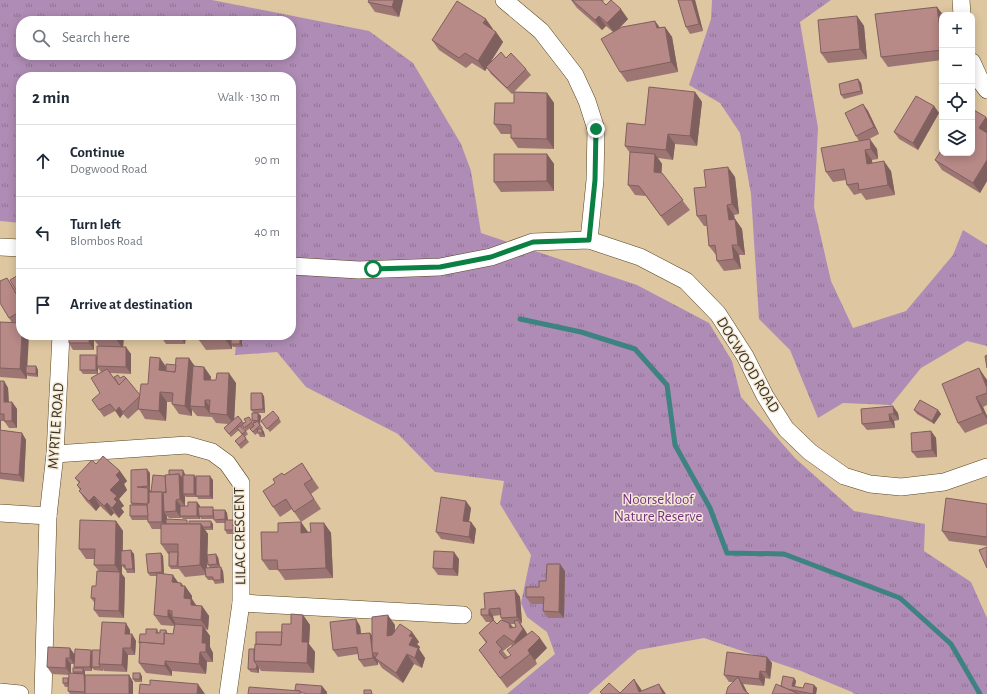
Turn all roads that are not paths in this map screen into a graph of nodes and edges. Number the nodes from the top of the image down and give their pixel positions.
1 (504, 0) edge
2 (961, 0) edge
3 (962, 12) edge
4 (975, 68) edge
5 (987, 90) edge
6 (589, 240) junction
7 (0, 246) edge
8 (16, 248) edge
9 (296, 266) edge
10 (61, 340) edge
11 (55, 454) junction
12 (987, 467) edge
13 (0, 513) edge
14 (48, 516) junction
15 (240, 603) junction
16 (463, 615) dead end
17 (0, 692) edge
18 (20, 694) edge
19 (43, 694) edge
20 (228, 694) edge

1 - 6 street
2 - 3 street
4 - 5 street
6 - 9 street, DOGWOOD ROAD
6 - 12 street, DOGWOOD ROAD
7 - 8 street
10 - 11 street, MYRTLE ROAD
11 - 14 street, MYRTLE ROAD
11 - 15 street, LILAC CRESCENT
13 - 14 street
14 - 19 street, MYRTLE ROAD
15 - 16 street
15 - 20 street, LILAC CRESCENT
17 - 18 street

